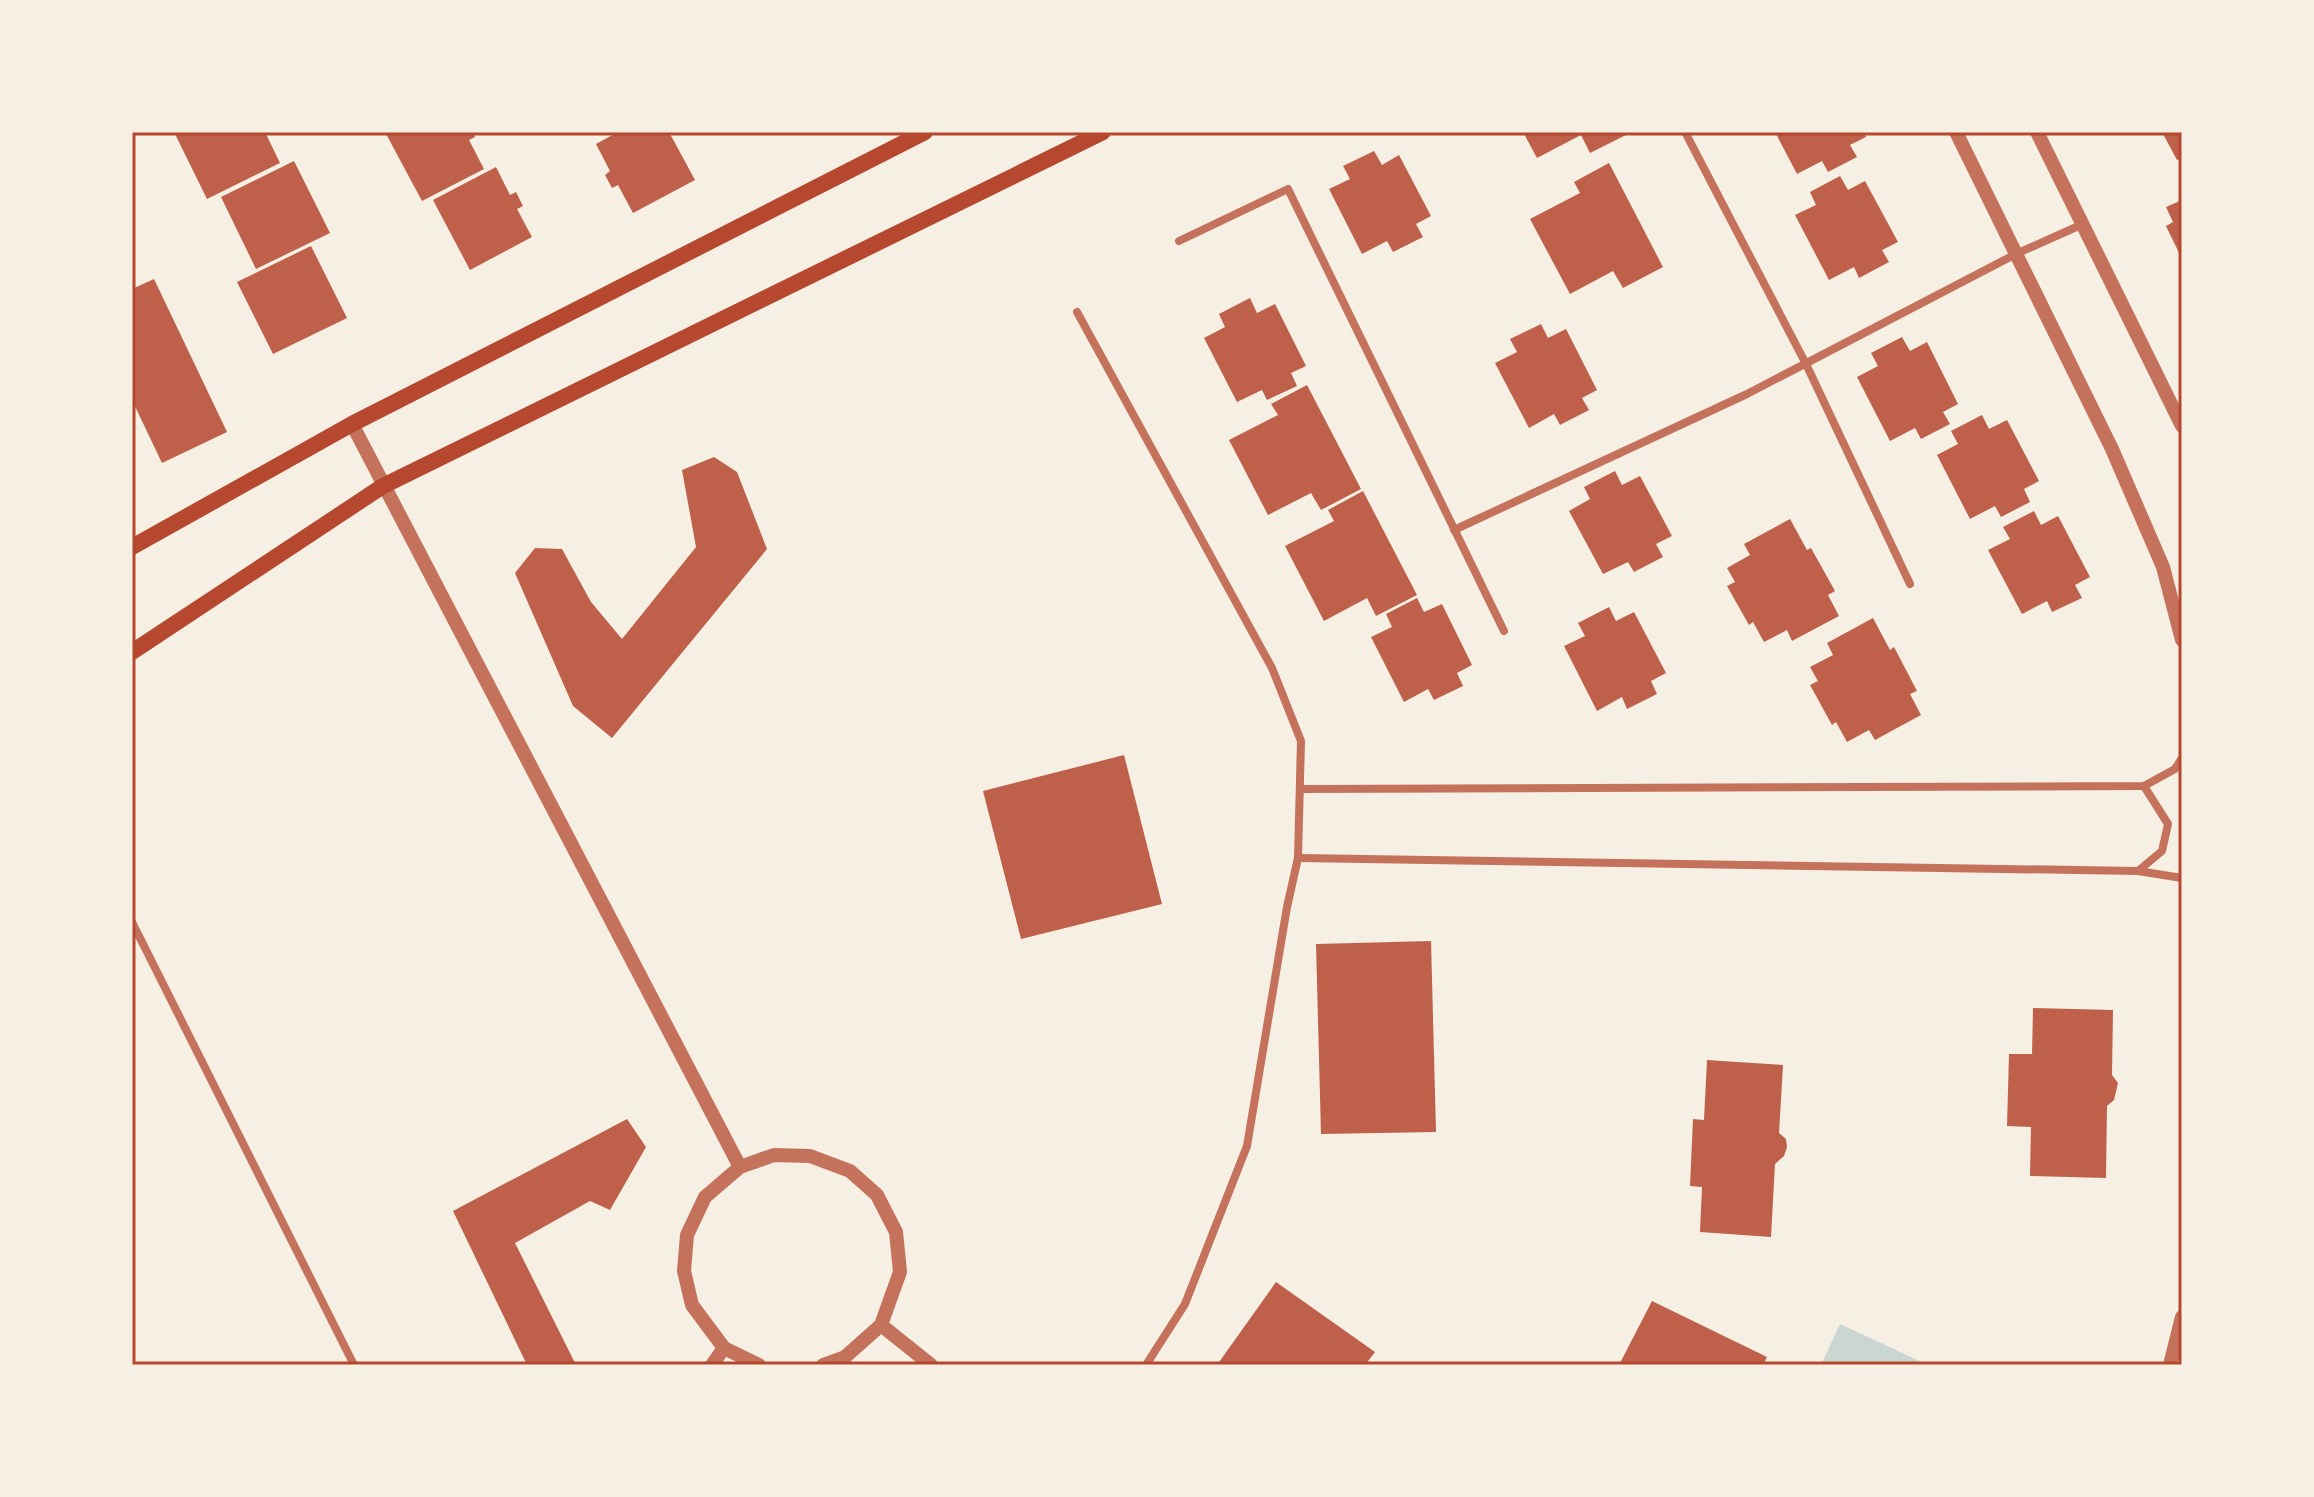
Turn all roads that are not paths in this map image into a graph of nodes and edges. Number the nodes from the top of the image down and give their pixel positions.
1 (925, 132) edge
2 (1103, 132) edge
3 (1685, 132) edge
4 (1956, 132) edge
5 (2037, 132) edge
6 (2084, 224) junction
7 (1179, 241) dead end
8 (2016, 254) junction
9 (1077, 312) dead end
10 (1806, 364) junction
11 (352, 424) junction
12 (2182, 426) edge
13 (383, 486) junction
14 (1454, 530) junction
15 (132, 547) edge
16 (1910, 584) dead end
17 (1504, 631) dead end
18 (2182, 640) edge
19 (132, 652) edge
20 (2182, 758) edge
21 (2144, 786) junction
22 (1301, 789) junction
23 (1298, 858) junction
24 (2138, 871) junction
25 (2182, 878) edge
26 (132, 922) edge
27 (740, 1167) junction
28 (2182, 1317) edge
29 (881, 1325) junction
30 (724, 1348) junction
31 (354, 1365) edge
32 (712, 1365) edge
33 (759, 1365) edge
34 (823, 1365) edge
35 (931, 1365) edge
36 (1146, 1365) edge
37 (2170, 1365) edge

1 - 11 main road
2 - 13 main road
3 - 10 street
4 - 8 street
5 - 6 street
6 - 8 street
6 - 12 street
7 - 14 street
8 - 10 street
8 - 18 street
9 - 22 street
10 - 14 street
10 - 16 street
11 - 13 street
11 - 15 main road
13 - 19 main road
13 - 27 street
14 - 17 street
20 - 21 street
21 - 22 street
21 - 24 street
22 - 23 street
23 - 24 street
23 - 36 street
24 - 25 street
26 - 31 street
27 - 29 street
27 - 30 street
28 - 37 street
29 - 34 street
29 - 35 street
30 - 32 street
30 - 33 street

